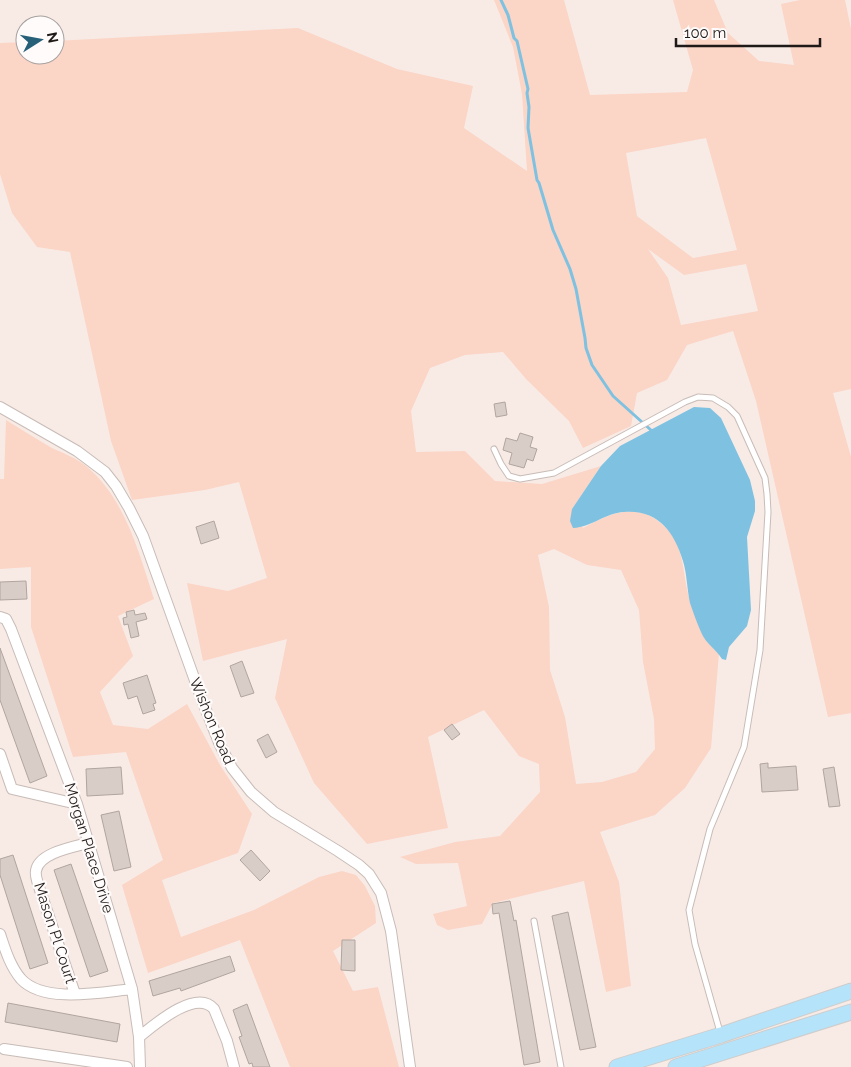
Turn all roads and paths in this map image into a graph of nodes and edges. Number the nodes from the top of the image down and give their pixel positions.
1 (0, 407) edge
2 (494, 449) dead end
3 (0, 617) edge
4 (0, 754) edge
5 (76, 804) junction
6 (88, 843) junction
7 (534, 921) dead end
8 (0, 934) edge
9 (132, 989) junction
10 (851, 991) edge
11 (75, 994) junction
12 (851, 1012) edge
13 (720, 1035) junction
14 (140, 1037) junction
15 (4, 1049) dead end
16 (127, 1067) edge
17 (140, 1067) edge
18 (234, 1067) edge
19 (410, 1067) edge
20 (561, 1067) edge
21 (617, 1067) edge
22 (676, 1067) edge

1 - 19 street, Wishon Road
2 - 13 lane
3 - 5 street, Morgan Place Drive
4 - 5 street
5 - 6 street, Morgan Place Drive
6 - 9 street, Morgan Place Drive
6 - 11 street, Mason Pl Court
7 - 20 lane
8 - 11 street
9 - 11 street
9 - 14 street, Morgan Place Drive
10 - 13 main road
12 - 22 main road
13 - 21 main road
14 - 17 street, Morgan Place Drive
14 - 18 street
15 - 16 street

